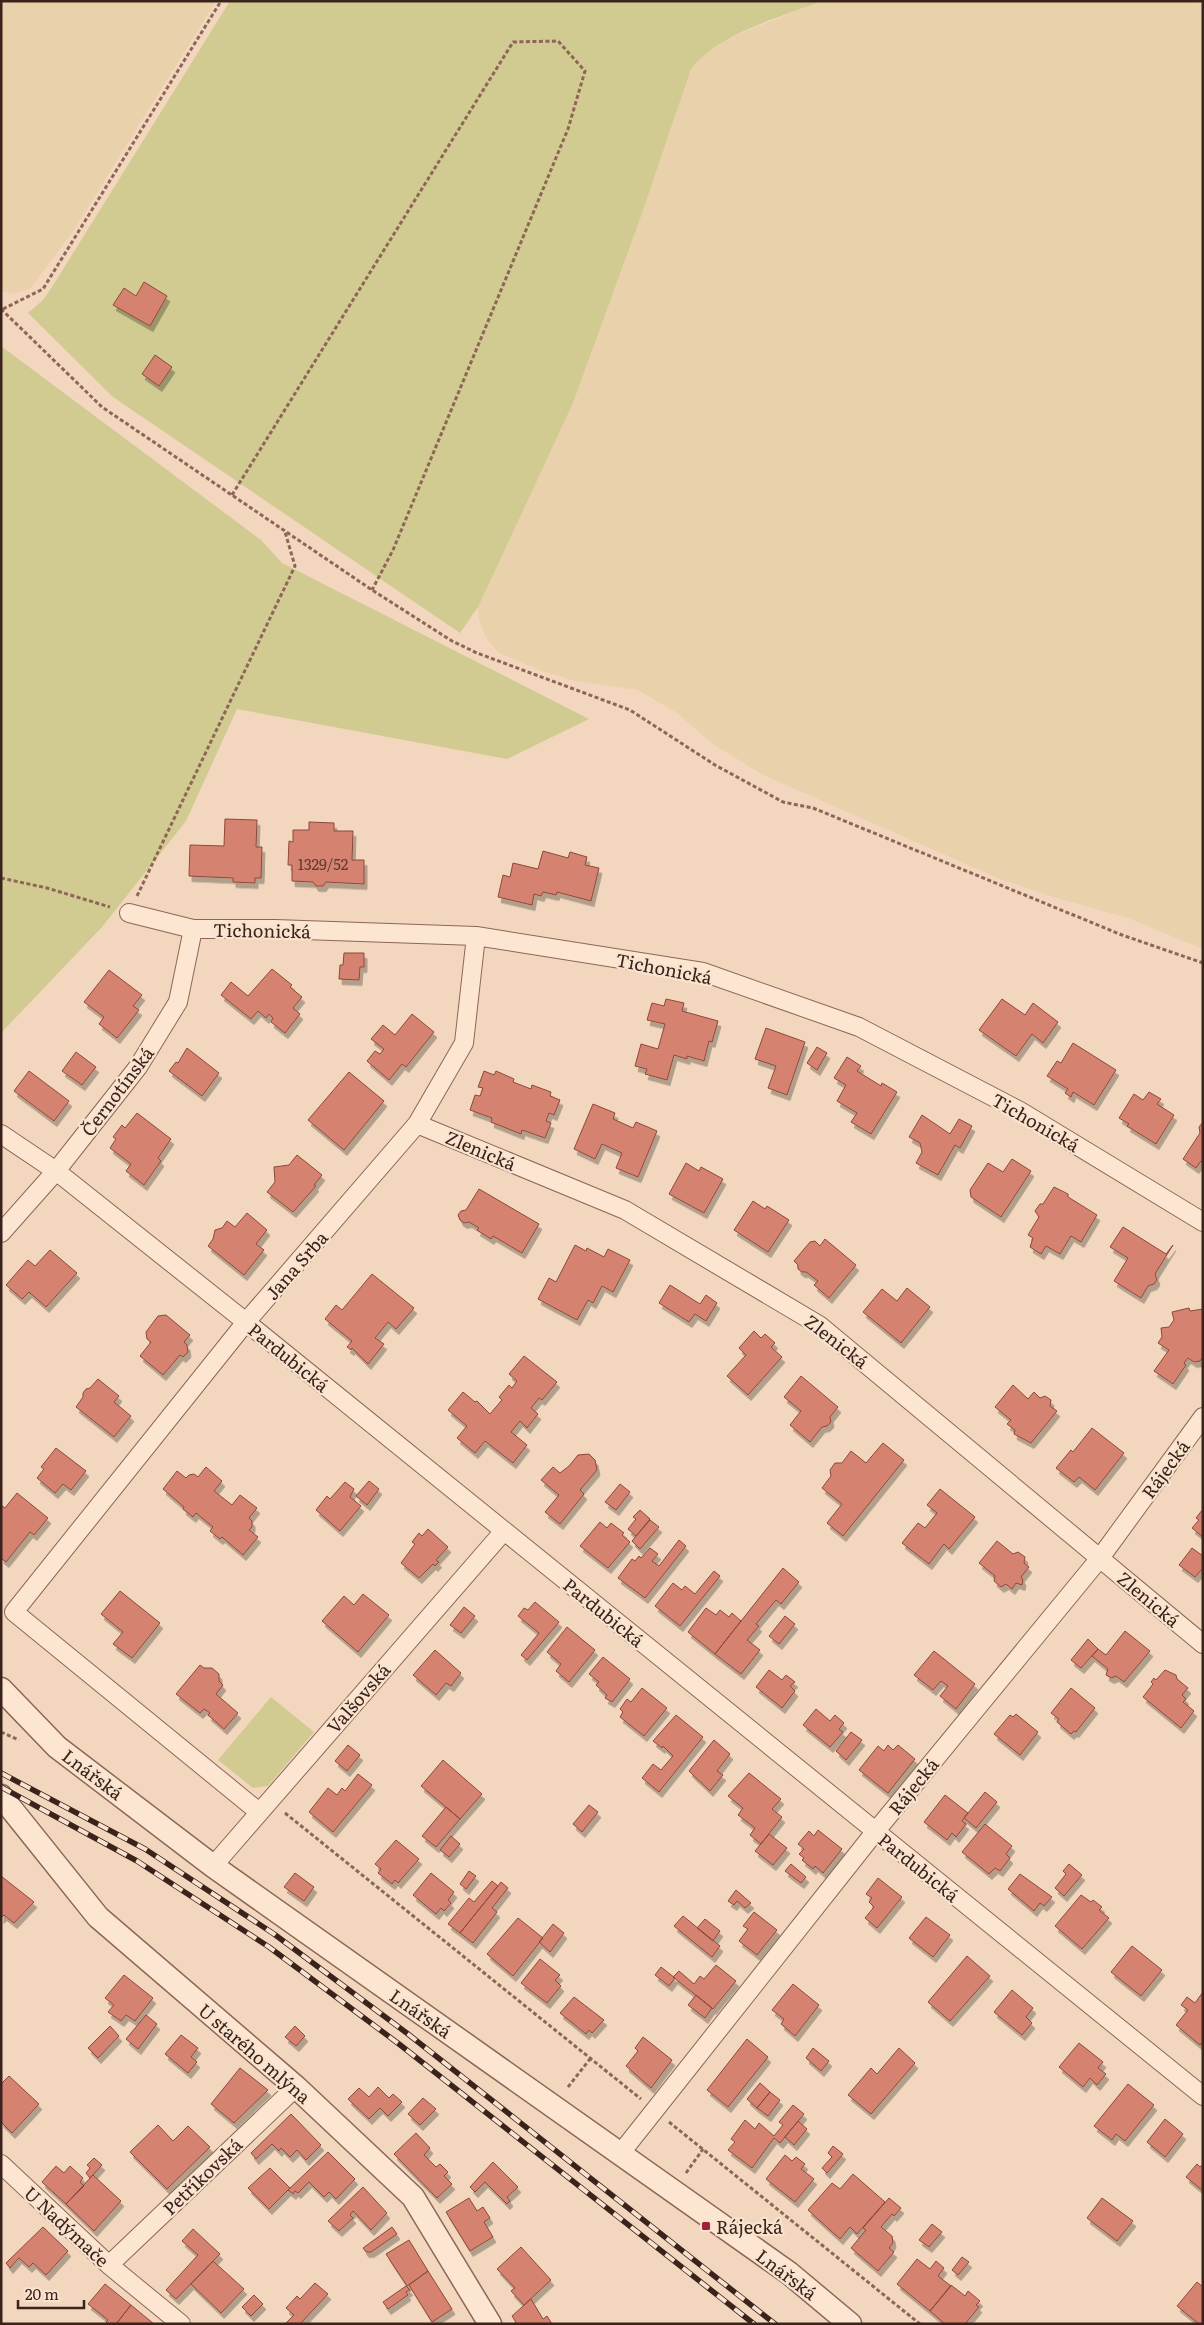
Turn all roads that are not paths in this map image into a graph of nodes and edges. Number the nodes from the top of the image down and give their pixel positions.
1 (129, 913) road end
2 (193, 929) junction
3 (476, 936) junction
4 (417, 1124) junction
5 (1, 1134) edge
6 (56, 1171) junction
7 (1203, 1222) edge
8 (1, 1233) edge
9 (246, 1322) junction
10 (1203, 1417) edge
11 (504, 1532) junction
12 (1100, 1558) junction
13 (1203, 1644) edge
14 (1, 1689) edge
15 (1, 1796) edge
16 (264, 1806) junction
17 (875, 1832) junction
18 (213, 1866) junction
19 (296, 2086) junction
20 (1203, 2096) edge
21 (620, 2154) junction
22 (1, 2164) edge
23 (109, 2265) junction
24 (181, 2324) edge
25 (490, 2324) edge
26 (850, 2324) edge

1 - 2 street, Tichonická
2 - 3 street, Tichonická
2 - 6 street, Černotínská
3 - 4 street, Jana Srba
3 - 7 street, Tichonická
4 - 9 street, Jana Srba
4 - 12 street, Zlenická
5 - 6 street, Pardubická
6 - 8 street, Černotínská
6 - 9 street, Pardubická
9 - 11 street, Pardubická
9 - 16 street, Jana Srba
10 - 12 street, Rájecká
11 - 16 street, Valšovská
11 - 17 street, Pardubická
12 - 13 street, Zlenická
12 - 17 street, Rájecká
14 - 18 street, Lnářská
15 - 19 street, U starého mlýna
16 - 18 street, Valšovská
17 - 20 street, Pardubická
17 - 21 street, Rájecká
18 - 21 street, Lnářská
19 - 23 street, Petříkovská
19 - 25 street, U starého mlýna
21 - 26 street, Lnářská
22 - 23 street, U Nadýmače
23 - 24 street, U Nadýmače

